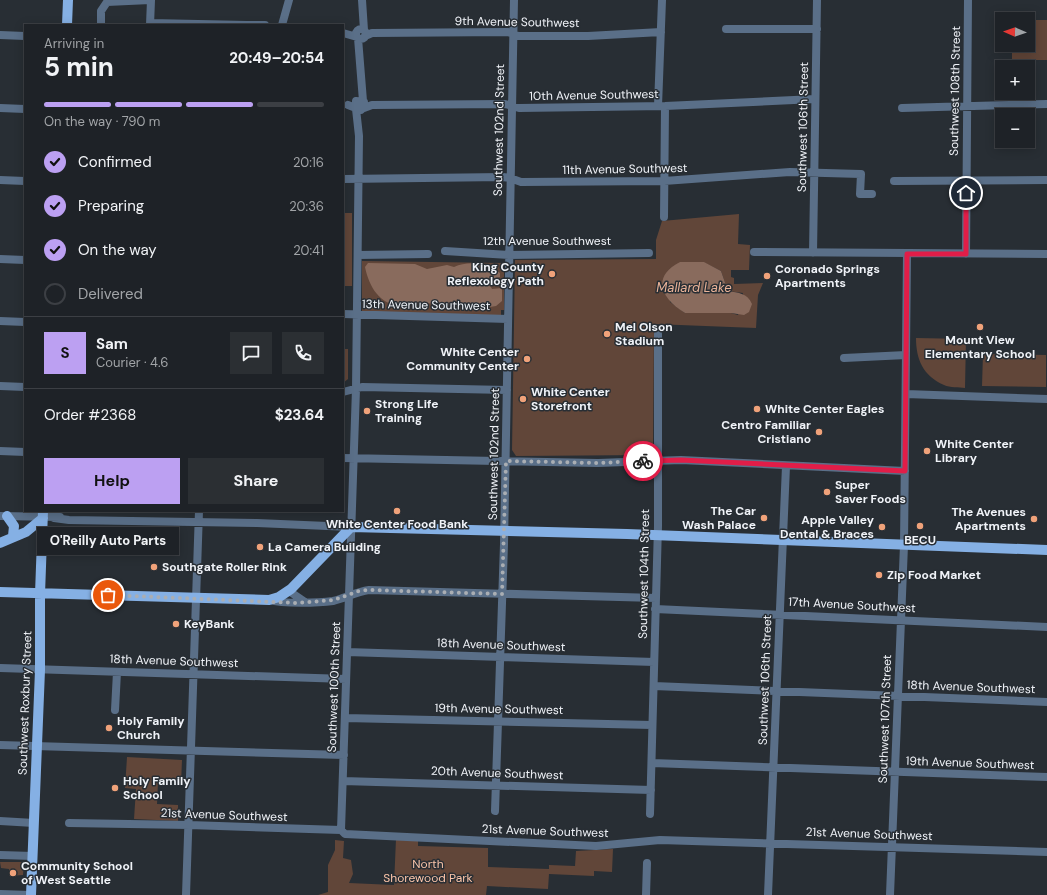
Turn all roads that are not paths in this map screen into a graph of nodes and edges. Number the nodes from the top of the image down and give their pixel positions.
1 (68, 0) edge
2 (150, 0) edge
3 (289, 0) edge
4 (362, 0) edge
5 (514, 0) edge
6 (662, 0) edge
7 (817, 0) edge
8 (968, 0) edge
9 (67, 24) edge
10 (101, 24) edge
11 (150, 24) edge
12 (282, 24) edge
13 (726, 29) dead end
14 (816, 29) junction
15 (661, 32) junction
16 (346, 33) edge
17 (362, 34) junction
18 (513, 34) junction
19 (0, 35) edge
20 (24, 36) edge
21 (816, 99) junction
22 (1047, 104) edge
23 (358, 105) edge
24 (967, 105) junction
25 (512, 106) junction
26 (662, 106) junction
27 (0, 108) edge
28 (902, 108) dead end
29 (24, 109) edge
30 (814, 173) junction
31 (510, 178) junction
32 (344, 179) edge
33 (0, 180) edge
34 (359, 180) junction
35 (966, 180) junction
36 (1047, 180) edge
37 (24, 181) edge
38 (664, 181) junction
39 (894, 181) dead end
40 (872, 194) dead end
41 (664, 217) dead end
42 (445, 251) dead end
43 (754, 252) dead end
44 (649, 253) dead end
45 (813, 253) junction
46 (428, 254) dead end
47 (907, 254) junction
48 (966, 254) junction
49 (1047, 254) edge
50 (358, 255) junction
51 (509, 255) junction
52 (0, 259) edge
53 (24, 260) edge
54 (344, 314) edge
55 (357, 315) junction
56 (508, 319) junction
57 (0, 321) edge
58 (24, 322) edge
59 (658, 334) dead end
60 (906, 355) junction
61 (844, 358) dead end
62 (0, 386) edge
63 (24, 387) edge
64 (356, 389) junction
65 (507, 390) junction
66 (344, 392) edge
67 (906, 394) junction
68 (1047, 399) edge
69 (0, 451) edge
70 (24, 452) edge
71 (344, 458) edge
72 (354, 458) junction
73 (658, 460) junction
74 (506, 461) junction
75 (786, 466) junction
76 (905, 471) junction
77 (199, 512) edge
78 (43, 514) edge
79 (4, 516) edge
80 (198, 522) junction
81 (351, 527) junction
82 (505, 530) junction
83 (26, 532) junction
84 (657, 535) junction
85 (13, 536) junction
86 (42, 539) junction
87 (783, 540) junction
88 (0, 543) edge
89 (904, 544) junction
90 (1047, 550) edge
91 (289, 591) junction
92 (0, 592) edge
93 (40, 594) junction
94 (502, 594) junction
95 (348, 595) junction
96 (196, 597) junction
97 (656, 598) junction
98 (269, 600) junction
99 (334, 600) junction
100 (305, 602) junction
101 (655, 609) junction
102 (348, 612) junction
103 (780, 615) junction
104 (901, 621) junction
105 (1047, 627) edge
106 (347, 652) junction
107 (500, 656) junction
108 (654, 662) junction
109 (0, 668) edge
110 (40, 670) junction
111 (117, 672) junction
112 (193, 674) junction
113 (346, 679) junction
114 (654, 686) junction
115 (776, 691) junction
116 (898, 697) junction
117 (1047, 702) edge
118 (115, 710) dead end
119 (345, 718) junction
120 (498, 721) junction
121 (652, 725) junction
122 (0, 745) edge
123 (37, 746) junction
124 (191, 751) junction
125 (344, 755) junction
126 (652, 763) junction
127 (773, 767) junction
128 (895, 772) junction
129 (1047, 777) edge
130 (343, 781) junction
131 (495, 785) junction
132 (651, 790) junction
133 (495, 811) dead end
134 (650, 814) dead end
135 (0, 821) edge
136 (34, 823) junction
137 (69, 823) dead end
138 (189, 825) junction
139 (341, 830) junction
140 (770, 842) junction
141 (892, 846) junction
142 (1047, 852) edge
143 (0, 855) edge
144 (33, 856) junction
145 (647, 863) dead end
146 (0, 894) edge
147 (31, 895) edge
148 (186, 895) edge
149 (646, 895) edge
150 (768, 895) edge
151 (890, 895) edge

1 - 9 main road
2 - 10 street
2 - 11 street
3 - 12 street
4 - 17 street, Southwest 100th Street
5 - 18 street, Southwest 102nd Street
6 - 15 street
7 - 14 street, Southwest 106th Street
8 - 24 street, Southwest 108th Street
13 - 14 street
14 - 21 street, Southwest 106th Street
15 - 18 street, 9th Avenue Southwest
15 - 26 street
16 - 17 street, 9th Avenue Southwest
17 - 18 street, 9th Avenue Southwest
17 - 23 street, Southwest 100th Street
18 - 25 street, Southwest 102nd Street
19 - 20 street
21 - 26 street, 10th Avenue Southwest
21 - 30 street, Southwest 106th Street
22 - 24 street
23 - 25 street, 10th Avenue Southwest
23 - 34 street, Southwest 100th Street
24 - 28 street
24 - 35 street, Southwest 108th Street
25 - 26 street, 10th Avenue Southwest
25 - 31 street, Southwest 102nd Street
26 - 38 street
27 - 29 street
30 - 38 street, 11th Avenue Southwest
30 - 40 street, 11th Avenue Southwest
30 - 45 street, Southwest 106th Street
31 - 34 street, 11th Avenue Southwest
31 - 38 street, 11th Avenue Southwest
31 - 51 street, Southwest 102nd Street
32 - 34 street, 11th Avenue Southwest
33 - 37 street
34 - 50 street, Southwest 100th Street
35 - 36 street
35 - 39 street
35 - 48 street, Southwest 108th Street
38 - 41 street
42 - 51 street, 12th Avenue Southwest
43 - 45 street
44 - 51 street, 12th Avenue Southwest
45 - 47 street
46 - 50 street
47 - 48 street
47 - 60 street, Southwest 107th Street
48 - 49 street
50 - 55 street, Southwest 100th Street
51 - 56 street, Southwest 102nd Street
52 - 53 street
54 - 55 street, 13th Avenue Southwest
55 - 56 street, 13th Avenue Southwest
55 - 64 street, Southwest 100th Street
56 - 65 street, Southwest 102nd Street
57 - 58 street
59 - 73 street, Southwest 104th Street
60 - 61 street
60 - 67 street, Southwest 107th Street
62 - 63 street
64 - 65 street
64 - 66 street
64 - 72 street, Southwest 100th Street
65 - 74 street, Southwest 102nd Street
67 - 68 street
67 - 76 street, Southwest 107th Street
69 - 70 street
71 - 72 street
72 - 74 street
72 - 81 street, Southwest 100th Street
73 - 74 street
73 - 75 street
73 - 84 street, Southwest 104th Street
74 - 82 street, Southwest 102nd Street
75 - 76 street
75 - 87 street, Southwest 106th Street
76 - 89 street, Southwest 107th Street
77 - 80 street
78 - 79 street
78 - 80 street
78 - 83 main road
78 - 86 main road, Southwest Roxbury Street
79 - 85 main road
80 - 81 street
80 - 96 street
81 - 82 main road
81 - 91 main road
81 - 95 street, Southwest 100th Street
82 - 84 main road
82 - 94 street, Southwest 102nd Street
83 - 85 main road
83 - 86 main road
84 - 87 main road
84 - 97 street, Southwest 104th Street
85 - 88 main road
86 - 93 main road, Southwest Roxbury Street
87 - 89 main road
87 - 103 street, Southwest 106th Street
89 - 90 main road
89 - 104 street, Southwest 107th Street
91 - 98 main road
91 - 100 street
92 - 93 main road
93 - 96 main road
93 - 110 main road, Southwest Roxbury Street
94 - 95 street
94 - 97 street
94 - 107 street, Southwest 102nd Street
95 - 99 street
95 - 102 street, Southwest 100th Street
96 - 98 main road
96 - 112 street
97 - 101 street, Southwest 104th Street
98 - 100 street
99 - 100 street
99 - 102 street
101 - 103 street, 17th Avenue Southwest
101 - 108 street, Southwest 104th Street
102 - 106 street, Southwest 100th Street
103 - 104 street, 17th Avenue Southwest
103 - 115 street, Southwest 106th Street
104 - 105 street, 17th Avenue Southwest
104 - 116 street, Southwest 107th Street
106 - 107 street, 18th Avenue Southwest
106 - 113 street, Southwest 100th Street
107 - 108 street, 18th Avenue Southwest
107 - 120 street, Southwest 102nd Street
108 - 114 street, Southwest 104th Street
109 - 110 street, 18th Avenue Southwest
110 - 111 street, 18th Avenue Southwest
110 - 123 main road, Southwest Roxbury Street
111 - 112 street, 18th Avenue Southwest
111 - 118 street
112 - 113 street, 18th Avenue Southwest
112 - 124 street
113 - 119 street, Southwest 100th Street
114 - 115 street, 18th Avenue Southwest
114 - 121 street, Southwest 104th Street
115 - 116 street, 18th Avenue Southwest
115 - 127 street, Southwest 106th Street
116 - 117 street, 18th Avenue Southwest
116 - 128 street, Southwest 107th Street
119 - 120 street, 19th Avenue Southwest
119 - 125 street, Southwest 100th Street
120 - 121 street, 19th Avenue Southwest
120 - 131 street, Southwest 102nd Street
121 - 126 street, Southwest 104th Street
122 - 123 street
123 - 124 street
123 - 136 main road, Southwest Roxbury Street
124 - 125 street
124 - 138 street
125 - 130 street, Southwest 100th Street
126 - 127 street, 19th Avenue Southwest
126 - 132 street, Southwest 104th Street
127 - 128 street, 19th Avenue Southwest
127 - 140 street, Southwest 106th Street
128 - 129 street, 19th Avenue Southwest
128 - 141 street, Southwest 107th Street
130 - 131 street, 20th Avenue Southwest
130 - 139 street, Southwest 100th Street
131 - 132 street, 20th Avenue Southwest
131 - 133 street, Southwest 102nd Street
132 - 134 street, Southwest 104th Street
135 - 136 street
136 - 144 main road, Southwest Roxbury Street
137 - 138 street, 21st Avenue Southwest
138 - 139 street, 21st Avenue Southwest
138 - 148 street
139 - 140 street, 21st Avenue Southwest
140 - 141 street, 21st Avenue Southwest
140 - 150 street, Southwest 106th Street
141 - 142 street, 21st Avenue Southwest
141 - 151 street, Southwest 107th Street
143 - 144 street
144 - 147 main road, Southwest Roxbury Street
145 - 149 street
146 - 147 street

